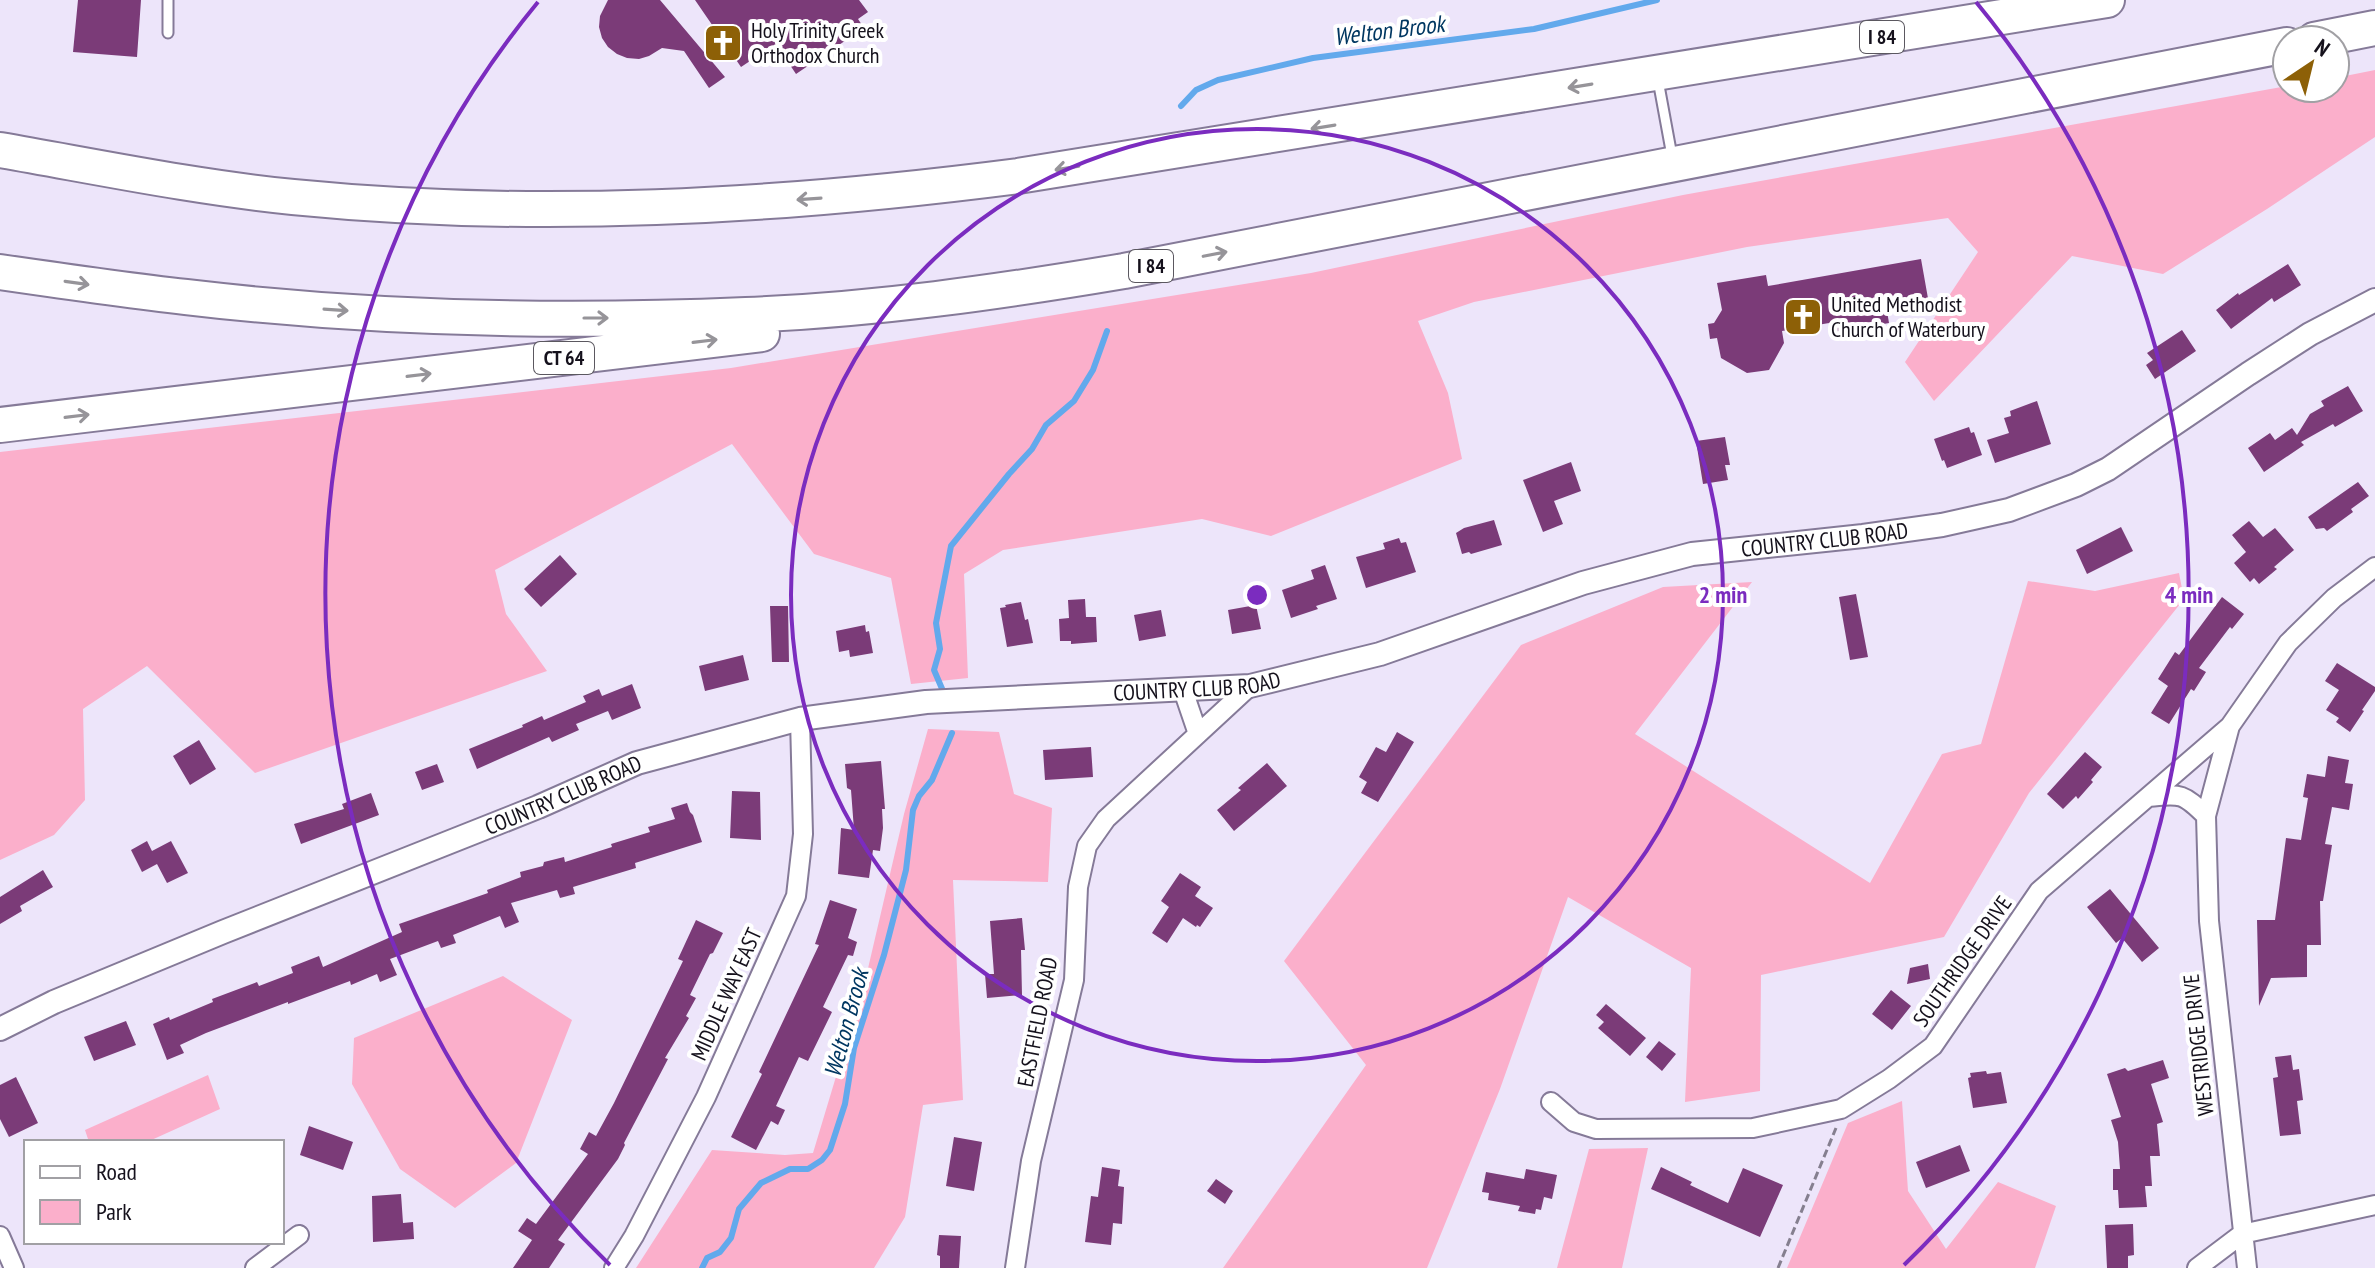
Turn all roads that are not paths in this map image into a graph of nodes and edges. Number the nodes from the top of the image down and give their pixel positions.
1 (168, 0) edge
2 (2000, 0) edge
3 (2107, 0) edge
4 (2375, 28) edge
5 (168, 33) dead end
6 (2351, 33) edge
7 (2271, 48) edge
8 (1657, 73) junction
9 (0, 151) edge
10 (1673, 164) junction
11 (1124, 271) junction
12 (0, 272) edge
13 (2375, 300) edge
14 (0, 425) edge
15 (2375, 567) edge
16 (1250, 686) junction
17 (1183, 690) junction
18 (800, 719) junction
19 (2230, 726) junction
20 (1198, 734) junction
21 (2148, 797) junction
22 (2206, 816) junction
23 (0, 1029) edge
24 (1551, 1102) dead end
25 (2375, 1205) edge
26 (2242, 1234) junction
27 (299, 1235) dead end
28 (0, 1236) edge
29 (14, 1268) edge
30 (255, 1268) edge
31 (614, 1268) edge
32 (1015, 1268) edge
33 (2197, 1268) edge
34 (2247, 1268) edge

1 - 5 lane
2 - 8 highway
3 - 8 highway, I 84
4 - 6 highway
7 - 10 highway, I 84
8 -> 9 highway, I 84
8 - 10 lane
11 -> 10 highway, I 84
12 -> 11 highway, I 84
14 -> 11 highway, CT 64
13 - 16 street, COUNTRY CLUB ROAD
15 - 19 street, WESTRIDGE DRIVE
16 - 17 street, COUNTRY CLUB ROAD
16 - 20 street, EASTFIELD ROAD
17 - 18 street, COUNTRY CLUB ROAD
17 - 20 street
18 - 23 street, COUNTRY CLUB ROAD
18 - 31 street, MIDDLE WAY EAST
19 - 21 street, SOUTHRIDGE DRIVE
19 - 22 street, WESTRIDGE DRIVE
20 - 32 street, EASTFIELD ROAD
21 - 22 street
21 - 24 street, SOUTHRIDGE DRIVE
22 - 26 street, WESTRIDGE DRIVE
25 - 26 street
26 - 33 street
26 - 34 street, WESTRIDGE DRIVE
27 - 30 street
28 - 29 street

